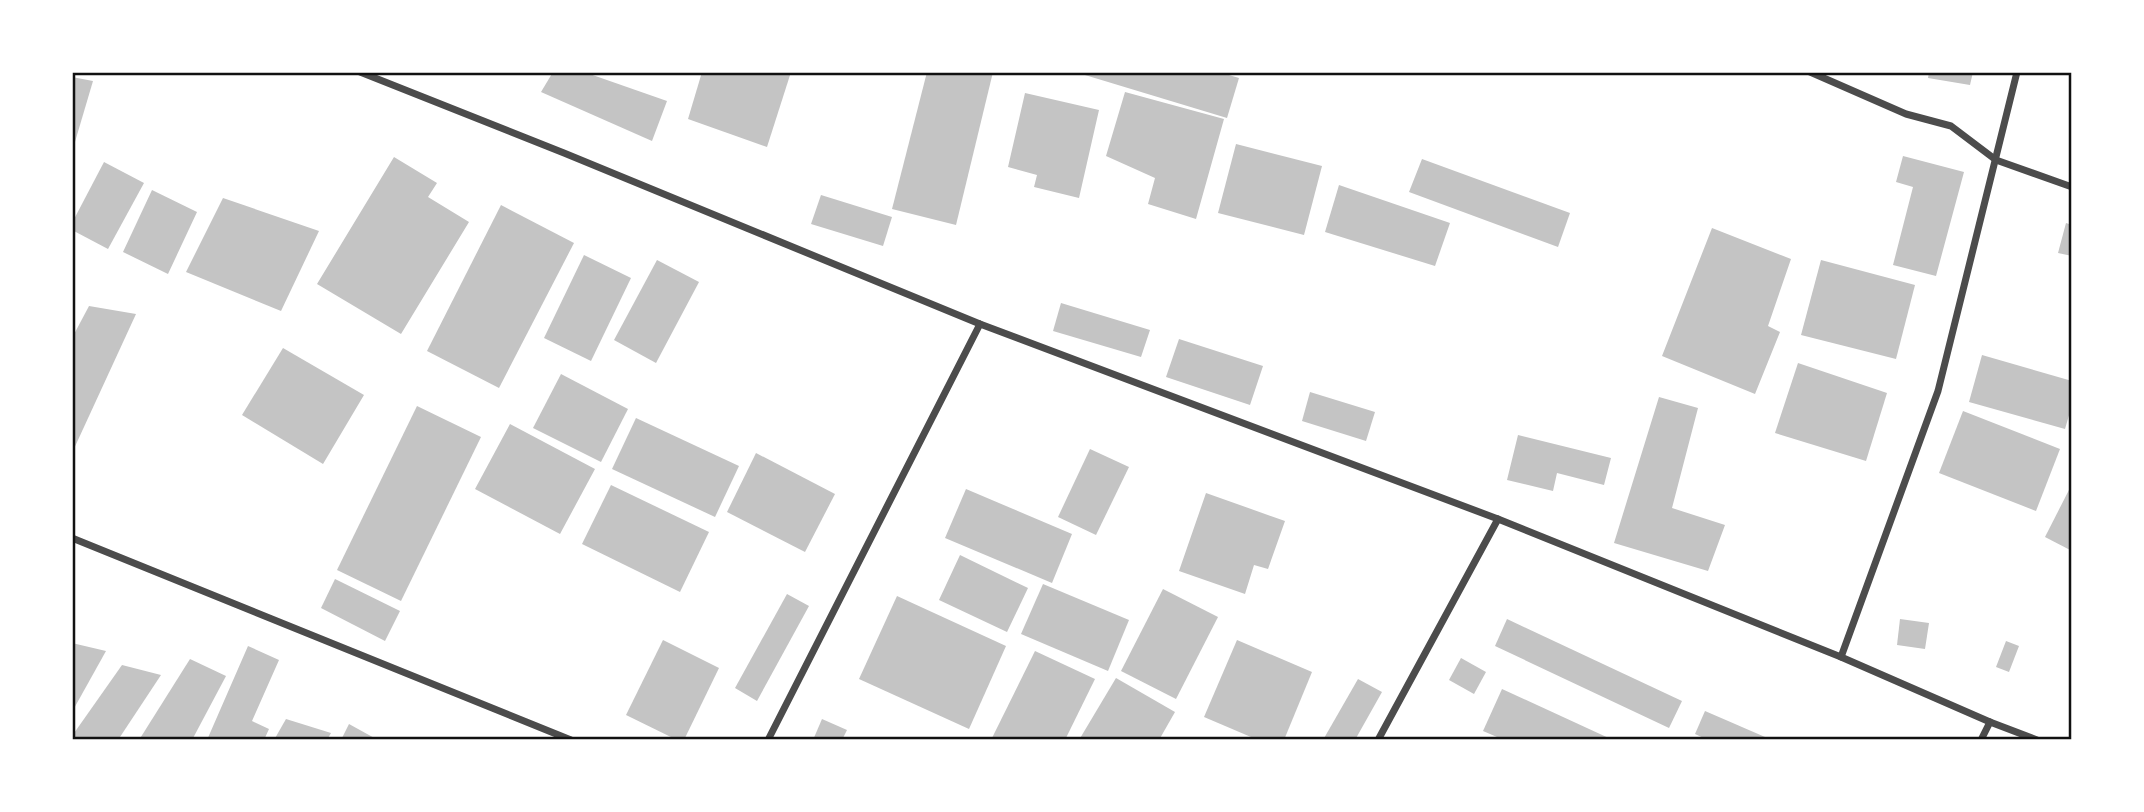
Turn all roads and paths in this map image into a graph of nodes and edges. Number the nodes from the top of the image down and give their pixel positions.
1 (360, 72) edge
2 (1810, 72) edge
3 (2017, 72) edge
4 (1996, 160) junction
5 (2072, 187) edge
6 (980, 324) junction
7 (1498, 519) junction
8 (72, 538) edge
9 (1841, 657) junction
10 (1990, 722) junction
11 (571, 740) edge
12 (768, 740) edge
13 (1378, 740) edge
14 (1981, 740) edge
15 (2037, 740) edge

1 - 6 street
2 - 4 street
3 - 4 street
4 - 5 street
4 - 9 street
6 - 7 street
6 - 12 street
7 - 9 street
7 - 13 street
8 - 11 street
9 - 10 street
10 - 14 street
10 - 15 street

